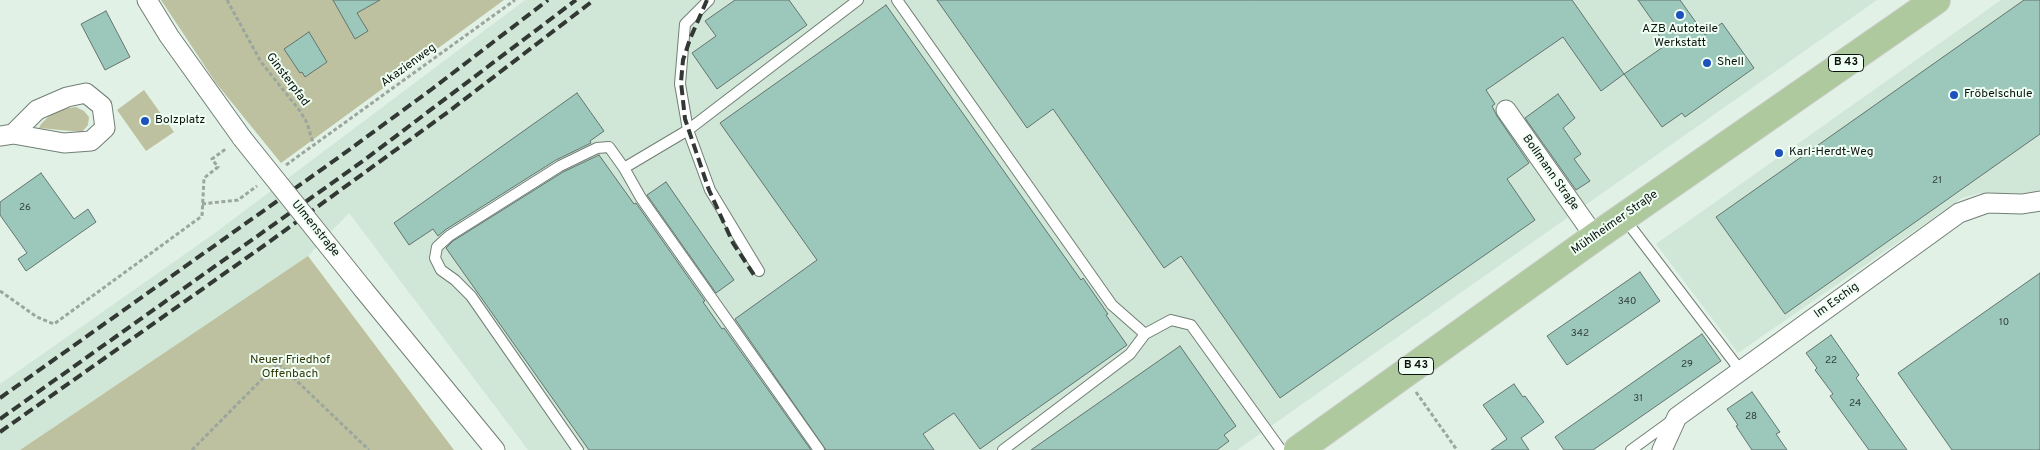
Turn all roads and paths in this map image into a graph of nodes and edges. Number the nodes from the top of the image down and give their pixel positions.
1 (147, 0) edge
2 (227, 0) edge
3 (515, 0) edge
4 (709, 0) edge
5 (858, 0) edge
6 (897, 0) edge
7 (1936, 0) edge
8 (1506, 110) dead end
9 (688, 130) junction
10 (235, 143) junction
11 (314, 146) joint
12 (624, 168) junction
13 (2040, 201) edge
14 (1623, 217) junction
15 (1595, 237) junction
16 (759, 271) dead end
17 (0, 291) edge
18 (1146, 334) junction
19 (1740, 370) junction
20 (1403, 375) junction
21 (1677, 418) junction
22 (192, 450) edge
23 (369, 450) edge
24 (495, 450) edge
25 (578, 450) edge
26 (819, 450) edge
27 (1003, 450) edge
28 (1281, 450) edge
29 (1298, 450) edge
30 (1457, 450) edge
31 (1631, 450) edge
32 (1662, 450) edge

1 - 10 street, Ulmenstraße
2 - 11 path, Ginsterpfad
3 - 11 path, Akazienweg
4 - 9 lane
5 - 9 lane
6 - 18 lane
7 - 14 main road, Mühlheimer Straße / B 43
8 - 15 street, Bollmann Straße
9 - 12 lane
9 - 16 lane
10 - 17 path
10 - 24 street, Ulmenstraße, bridge
12 - 25 lane
12 - 26 lane
13 - 19 street, Im Eschig
14 - 15 main road, Mühlheimer Straße / B 43
14 - 19 lane
15 - 20 main road, Mühlheimer Straße / B 43
18 - 27 lane
18 - 28 lane
19 - 21 street, Im Eschig
20 - 29 main road, Mühlheimer Straße / B 43
20 - 30 path
21 - 31 lane
21 - 32 street, Im Eschig
22 - 23 path

